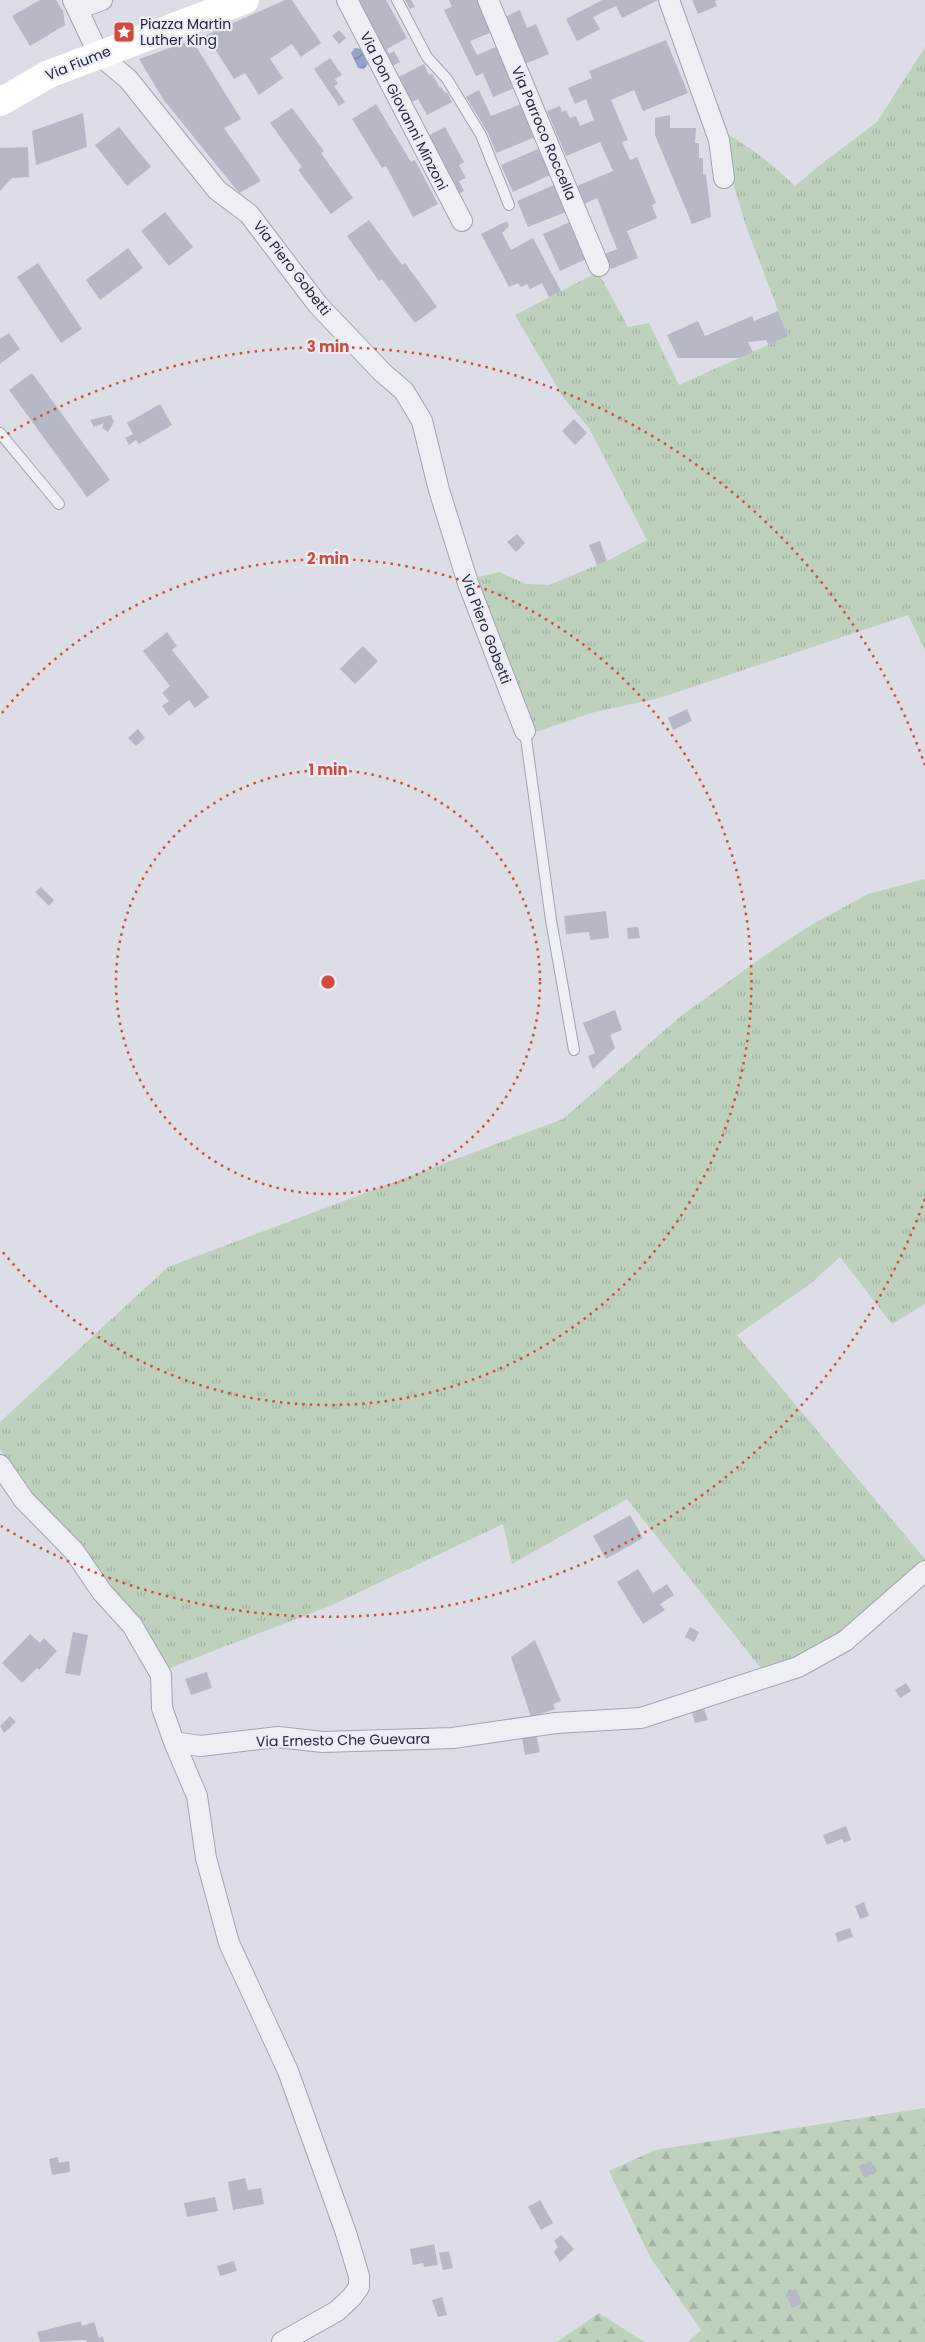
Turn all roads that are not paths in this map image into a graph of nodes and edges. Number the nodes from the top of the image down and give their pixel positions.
1 (102, 0) edge
2 (245, 0) edge
3 (347, 0) edge
4 (397, 0) edge
5 (488, 0) edge
6 (669, 0) edge
7 (76, 4) edge
8 (212, 5) edge
9 (99, 55) junction
10 (0, 102) edge
11 (724, 178) dead end
12 (509, 206) dead end
13 (462, 221) dead end
14 (599, 266) dead end
15 (0, 433) edge
16 (59, 504) dead end
17 (525, 731) joint
18 (574, 1050) dead end
19 (0, 1465) edge
20 (925, 1571) edge
21 (174, 1742) junction
22 (282, 2342) edge

1 - 7 street
2 - 8 street, Via Fiume
3 - 13 street, Via Don Giovanni Minzoni
4 - 12 lane
5 - 14 street, Via Parroco Roccella
6 - 11 street
7 - 9 street
8 - 9 street, Via Fiume
9 - 10 street, Via Fiume
9 - 17 street, Via Piero Gobetti
15 - 16 lane
17 - 18 lane
19 - 21 street
20 - 21 street, Via Ernesto Che Guevara
21 - 22 street

